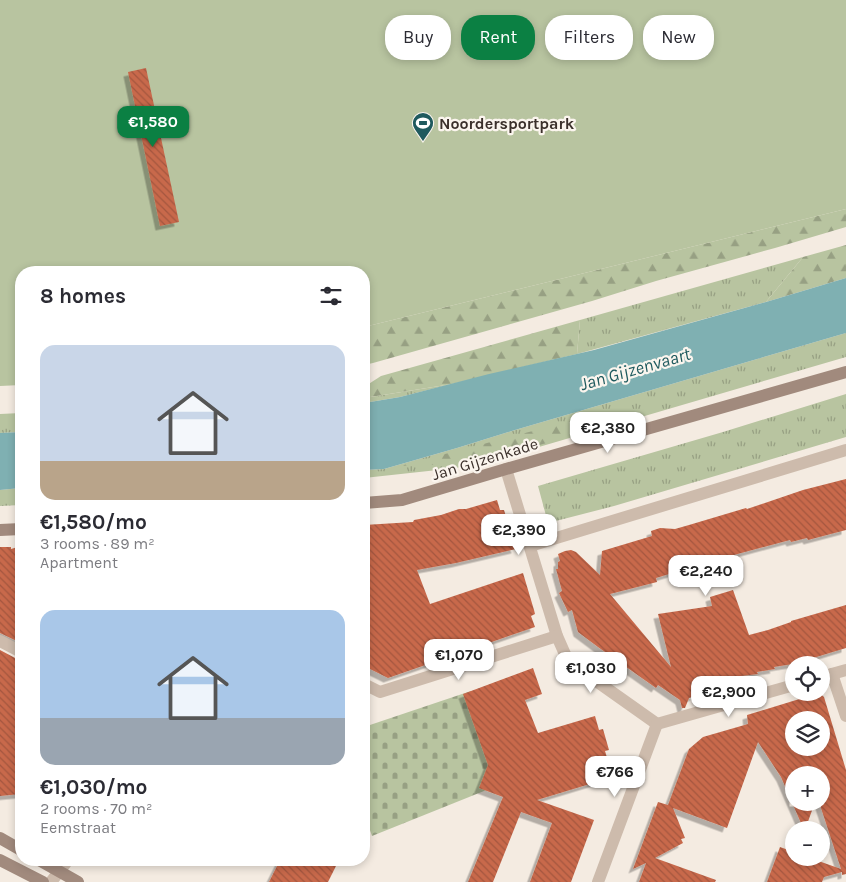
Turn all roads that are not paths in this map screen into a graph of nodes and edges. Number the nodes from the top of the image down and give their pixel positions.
1 (846, 372) edge
2 (846, 450) edge
3 (506, 469) junction
4 (370, 503) edge
5 (15, 529) edge
6 (0, 530) edge
7 (530, 546) junction
8 (557, 636) junction
9 (0, 641) edge
10 (15, 649) edge
11 (846, 670) edge
12 (830, 674) edge
13 (830, 681) edge
14 (370, 687) edge
15 (785, 688) edge
16 (846, 716) edge
17 (658, 724) junction
18 (0, 838) edge
19 (15, 847) edge
20 (0, 860) edge
21 (50, 866) edge
22 (63, 866) edge
23 (59, 871) junction
24 (43, 882) edge
25 (51, 882) edge
26 (78, 882) edge
27 (598, 882) edge

1 - 3 street, Jan Gijzenkade
2 - 7 street
3 - 4 street, Jan Gijzenkade
3 - 7 street
5 - 6 street
7 - 8 street
8 - 14 street
8 - 17 street
9 - 10 street
11 - 12 street
13 - 16 street
15 - 17 street
17 - 27 street
18 - 19 street
20 - 24 street
21 - 23 street
22 - 23 street
23 - 25 street
23 - 26 street

